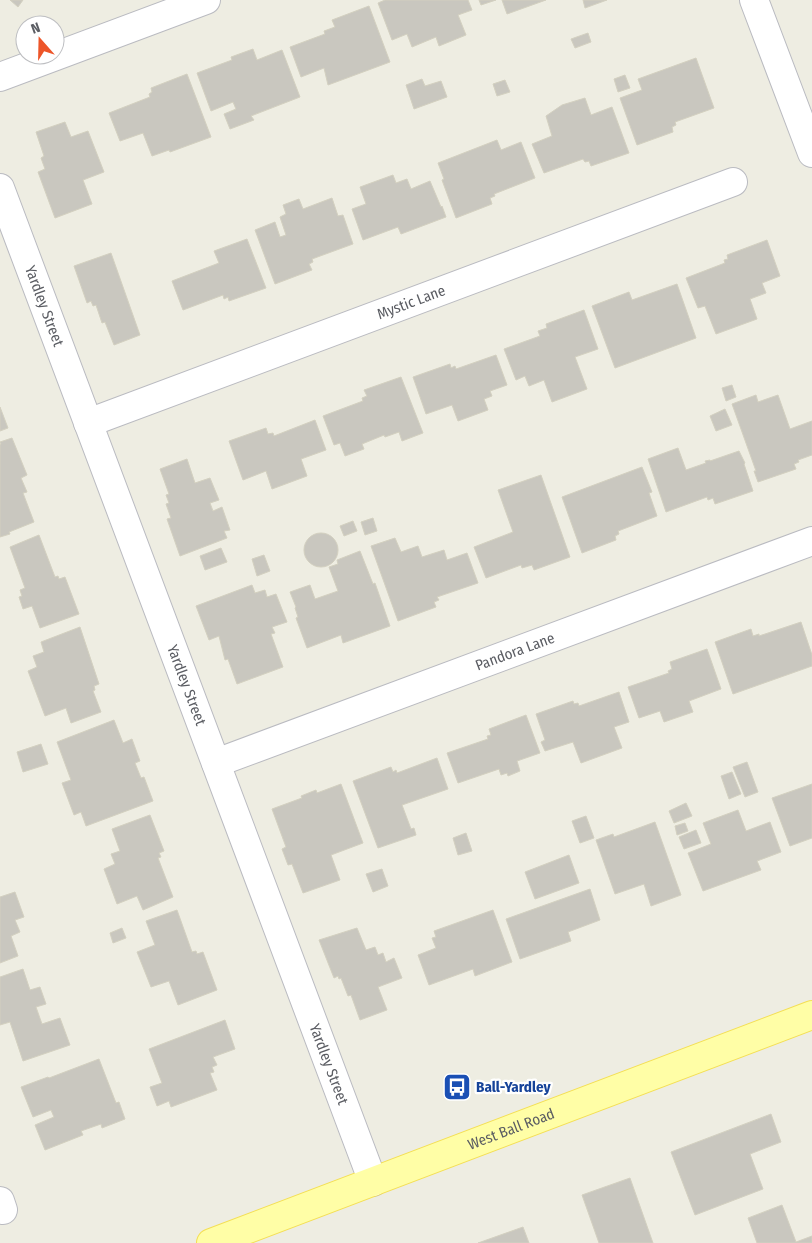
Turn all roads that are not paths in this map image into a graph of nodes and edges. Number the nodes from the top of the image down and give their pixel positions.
1 (206, 0) edge
2 (754, 0) edge
3 (0, 77) edge
4 (812, 153) edge
5 (733, 182) dead end
6 (0, 188) edge
7 (88, 423) junction
8 (812, 540) edge
9 (216, 763) junction
10 (812, 1014) edge
11 (373, 1182) junction
12 (211, 1243) edge

1 - 3 street
2 - 4 street
5 - 7 street, Mystic Lane
6 - 7 street, Yardley Street
7 - 9 street, Yardley Street
8 - 9 street, Pandora Lane
9 - 11 street, Yardley Street
10 - 11 main road, West Ball Road
11 - 12 main road, West Ball Road

